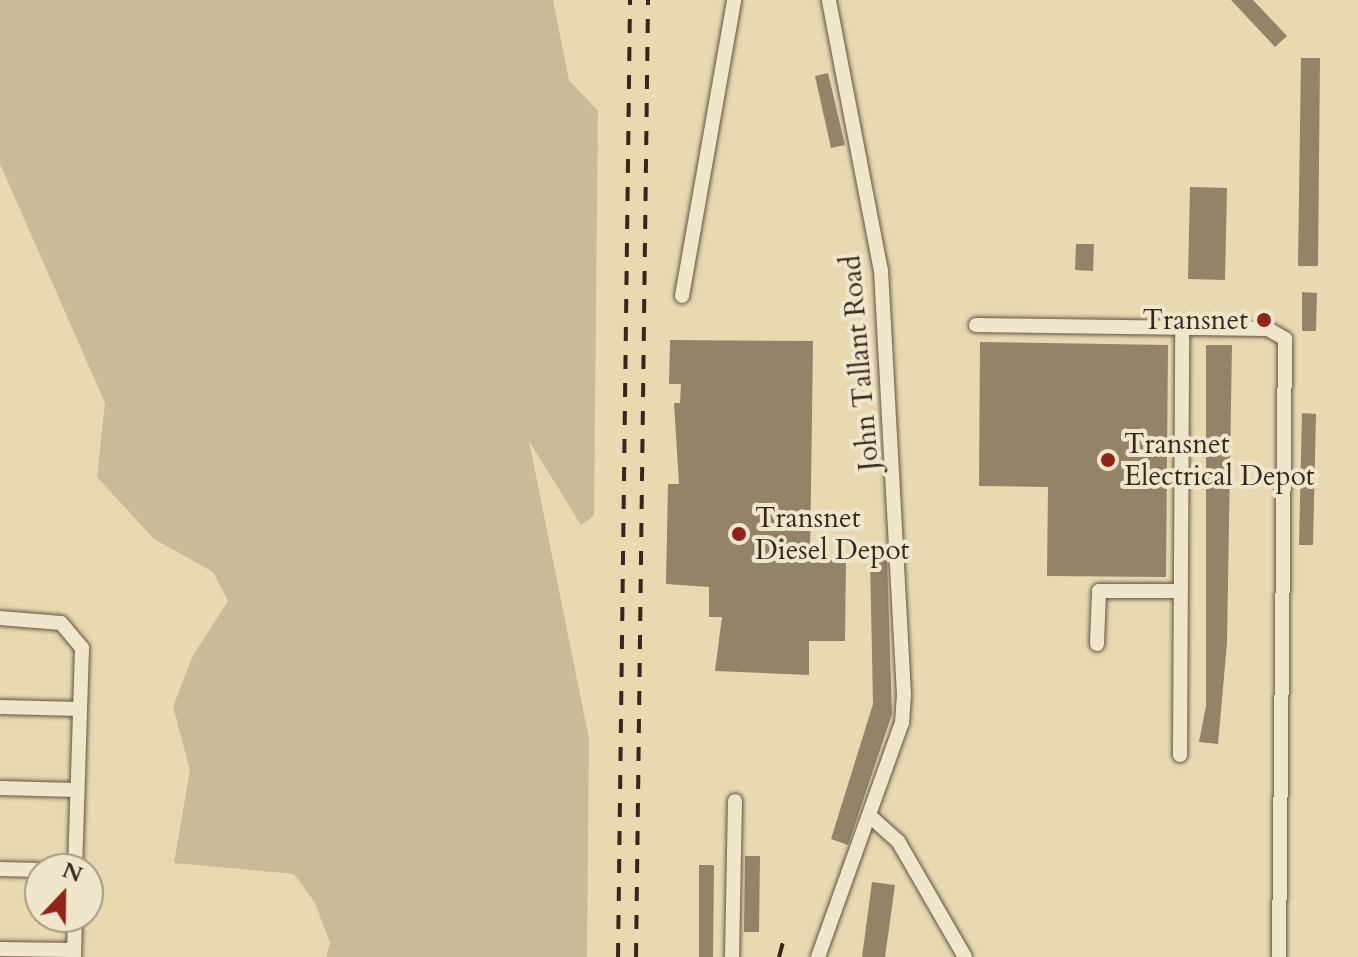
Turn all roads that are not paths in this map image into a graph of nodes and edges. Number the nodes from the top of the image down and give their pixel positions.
1 (734, 0) edge
2 (829, 0) edge
3 (682, 296) dead end
4 (976, 325) dead end
5 (1182, 328) junction
6 (1179, 591) junction
7 (0, 618) edge
8 (1097, 644) dead end
9 (0, 707) edge
10 (80, 709) junction
11 (1180, 755) dead end
12 (0, 788) edge
13 (76, 790) junction
14 (735, 801) dead end
15 (871, 817) junction
16 (75, 853) edge
17 (0, 869) edge
18 (24, 870) edge
19 (75, 933) edge
20 (0, 949) edge
21 (74, 954) edge
22 (732, 957) edge
23 (818, 957) edge
24 (965, 957) edge
25 (1279, 957) edge

1 - 3 street
2 - 15 street, John Tallant Road
4 - 5 street
5 - 6 street
5 - 25 street
6 - 8 street
6 - 11 street
7 - 10 street
9 - 10 street
10 - 13 street
12 - 13 street
13 - 16 street
14 - 22 street
15 - 23 street, John Tallant Road
15 - 24 street
17 - 18 street
19 - 21 street
20 - 21 street

